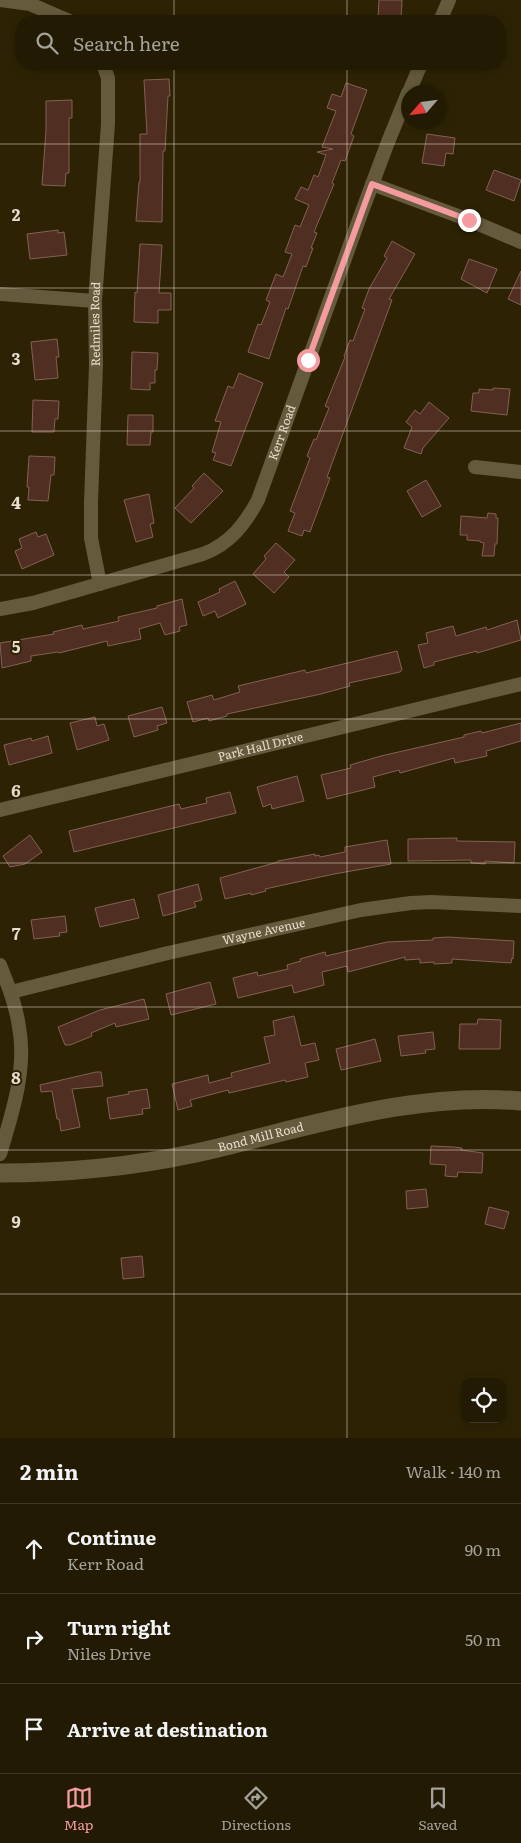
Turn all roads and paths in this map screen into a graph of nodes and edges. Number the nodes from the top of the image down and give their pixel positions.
1 (0, 0) edge
2 (449, 0) edge
3 (55, 15) edge
4 (443, 15) edge
5 (105, 70) edge
6 (419, 70) edge
7 (412, 85) edge
8 (401, 113) edge
9 (372, 184) junction
10 (521, 242) edge
11 (0, 294) edge
12 (95, 301) junction
13 (474, 467) dead end
14 (521, 472) edge
15 (100, 584) junction
16 (0, 609) edge
17 (521, 684) edge
18 (0, 810) edge
19 (521, 906) edge
20 (0, 965) edge
21 (11, 992) junction
22 (521, 1101) edge
23 (0, 1154) edge
24 (0, 1174) edge

1 - 3 street
2 - 4 street
5 - 12 street, Redmiles Road
6 - 7 street, Kerr Road
8 - 9 street, Kerr Road
9 - 10 street
9 - 15 street, Kerr Road
11 - 12 street
12 - 15 street, Redmiles Road
13 - 14 street
15 - 16 street, Kerr Road
17 - 18 street, Park Hall Drive
19 - 21 street, Wayne Avenue
20 - 21 street
21 - 23 street
22 - 24 street, Bond Mill Road

